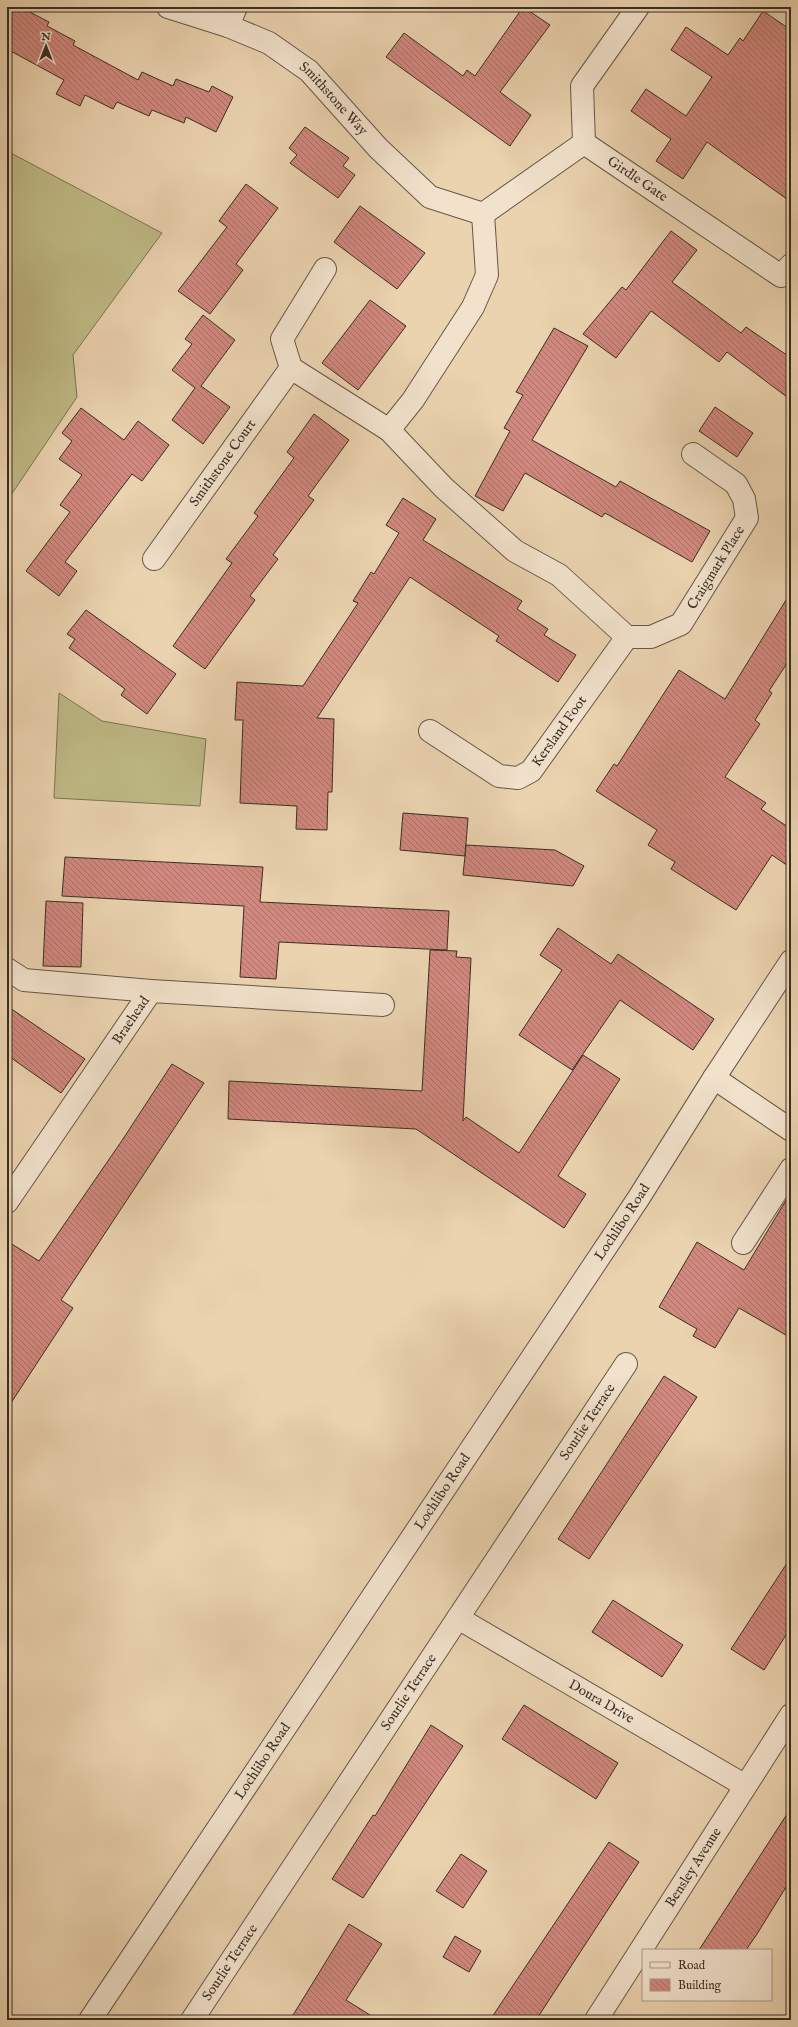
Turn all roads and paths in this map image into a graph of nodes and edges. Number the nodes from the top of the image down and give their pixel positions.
1 (168, 7) edge
2 (638, 7) edge
3 (232, 16) edge
4 (584, 143) junction
5 (483, 214) junction
6 (791, 265) edge
7 (325, 270) dead end
8 (291, 368) junction
9 (389, 430) junction
10 (693, 454) dead end
11 (154, 559) dead end
12 (627, 637) junction
13 (430, 731) dead end
14 (791, 961) edge
15 (7, 969) edge
16 (151, 991) junction
17 (383, 1005) dead end
18 (714, 1078) junction
19 (791, 1130) edge
20 (791, 1169) edge
21 (7, 1202) edge
22 (743, 1243) dead end
23 (626, 1364) dead end
24 (458, 1618) junction
25 (791, 1715) edge
26 (744, 1785) junction
27 (90, 2020) edge
28 (192, 2020) edge
29 (596, 2020) edge

1 - 3 street, Smithstone Way
2 - 4 street
3 - 5 street, Smithstone Way
4 - 5 street
4 - 6 street, Girdle Gate
5 - 9 street
7 - 8 street
8 - 9 street
8 - 11 street, Smithstone Court
9 - 12 street
10 - 12 street, Craigmark Place
12 - 13 street, Kersland Foot
14 - 18 street, Lochlibo Road
15 - 16 street
16 - 17 street, Braehead
16 - 21 street, Braehead
18 - 19 street
18 - 27 street, Lochlibo Road
20 - 22 street
23 - 24 street, Sourlie Terrace
24 - 26 street, Doura Drive
24 - 28 street, Sourlie Terrace
25 - 26 street, Bensley Avenue
26 - 29 street, Bensley Avenue

